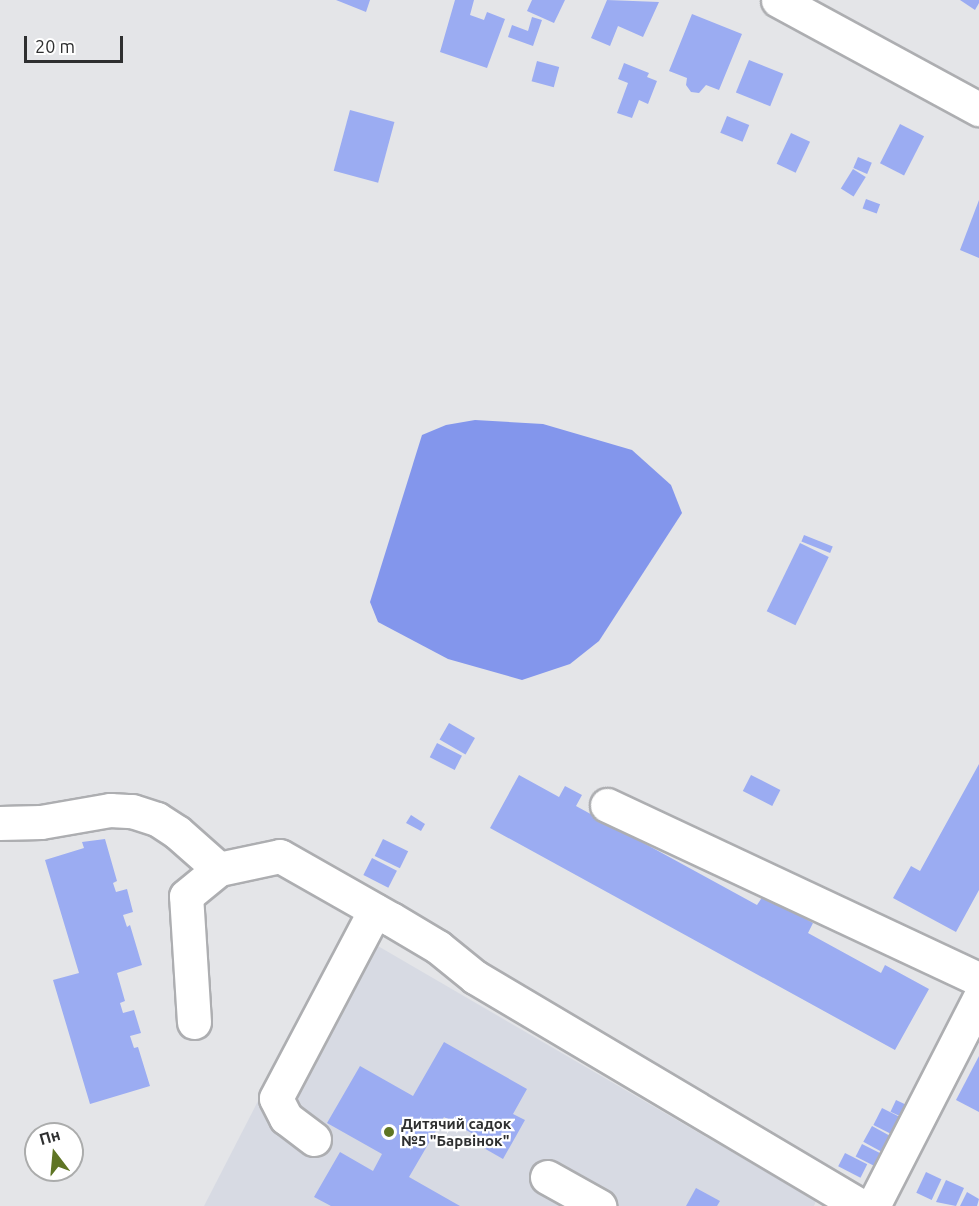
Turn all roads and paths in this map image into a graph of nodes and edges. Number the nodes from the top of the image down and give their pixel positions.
1 (778, 0) edge
2 (979, 109) edge
3 (608, 805) dead end
4 (0, 823) edge
5 (219, 869) junction
6 (375, 910) junction
7 (979, 979) edge
8 (979, 999) edge
9 (194, 1022) dead end
10 (314, 1139) dead end
11 (547, 1177) dead end
12 (599, 1206) edge
13 (861, 1206) edge
14 (873, 1206) edge

1 - 2 street
3 - 7 street
4 - 5 street
5 - 6 street
5 - 9 street
6 - 10 street
6 - 13 street
8 - 14 street
11 - 12 street

